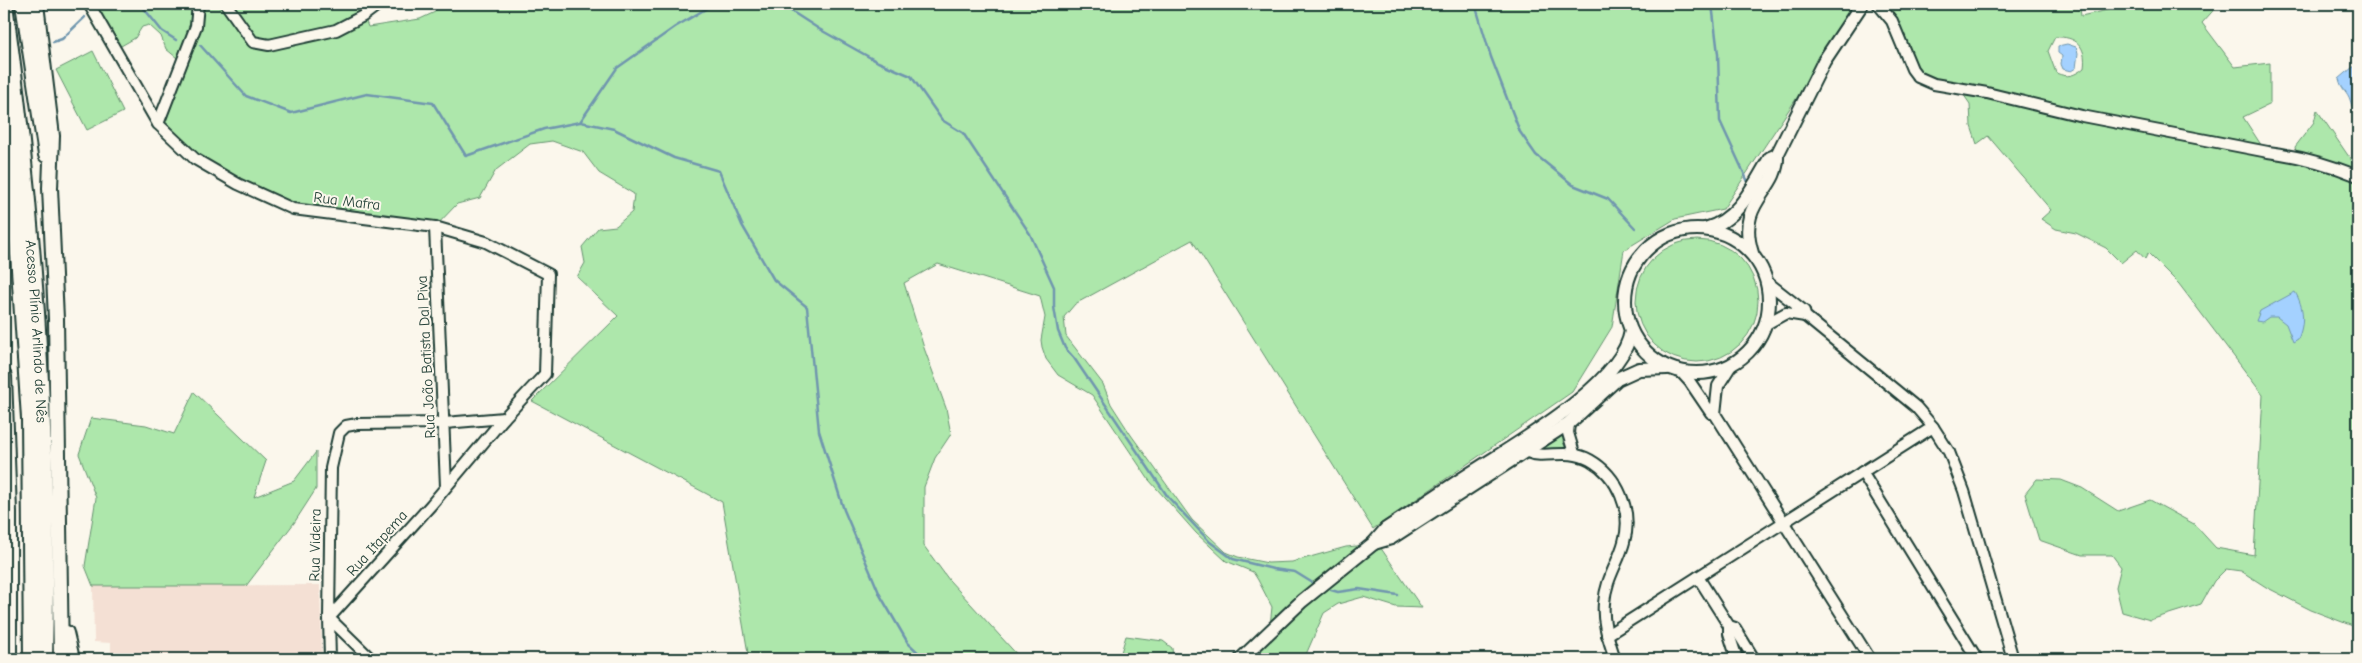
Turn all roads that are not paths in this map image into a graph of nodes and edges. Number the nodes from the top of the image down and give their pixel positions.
1 (4, 4) edge
2 (24, 4) edge
3 (36, 4) edge
4 (89, 4) edge
5 (198, 4) edge
6 (226, 4) edge
7 (379, 4) edge
8 (1862, 4) edge
9 (1878, 4) edge
10 (4, 105) edge
11 (158, 124) junction
12 (1777, 155) junction
13 (2358, 176) edge
14 (50, 188) junction
15 (435, 227) junction
16 (1704, 229) junction
17 (1752, 253) junction
18 (1767, 282) junction
19 (1805, 316) junction
20 (1766, 324) junction
21 (1631, 331) junction
22 (1732, 364) junction
23 (1674, 369) junction
24 (545, 374) joint
25 (4, 376) edge
26 (1715, 414) junction
27 (504, 418) junction
28 (444, 423) junction
29 (1569, 423) junction
30 (1933, 427) junction
31 (1526, 452) junction
32 (1574, 453) junction
33 (1862, 472) junction
34 (446, 486) junction
35 (1784, 523) junction
36 (1374, 543) junction
37 (1698, 577) junction
38 (60, 612) junction
39 (329, 618) junction
40 (1729, 626) junction
41 (1607, 635) junction
42 (9, 659) edge
43 (32, 659) edge
44 (44, 659) edge
45 (61, 659) edge
46 (72, 659) edge
47 (330, 659) edge
48 (371, 659) edge
49 (1241, 659) edge
50 (1615, 659) edge
51 (1737, 659) edge
52 (1754, 659) edge
53 (1870, 659) edge
54 (1977, 659) edge
55 (2013, 659) edge

1 - 44 highway, Acesso Plínio Arlindo de Nês
2 - 14 main road
3 - 14 main road
4 - 11 street, Rua Mafra
5 - 11 street
6 - 7 street
8 - 12 street
9 - 13 street
10 - 43 highway, Acesso Plínio Arlindo de Nês
11 - 15 street, Rua Mafra
12 - 16 street
12 - 17 street
14 - 38 main road
15 - 24 street, Rua Mafra
15 - 28 street, Rua João Batista Dal Piva
16 - 17 street
16 - 21 street
17 - 18 street
18 - 19 street
18 - 20 street
19 - 20 street
19 - 30 street
20 - 22 street
21 - 23 street
21 - 36 street
22 - 23 street
22 - 26 street
23 - 26 street
23 - 29 street
24 - 27 street, Rua Itapema
25 - 42 main road
26 - 35 street
27 - 28 street
27 - 34 street, Rua Itapema
28 - 34 street, Rua João Batista Dal Piva
28 - 39 street, Rua Videira
29 - 31 street
29 - 32 street
30 - 33 street
30 - 55 street
31 - 32 street
31 - 36 street
32 - 41 street
33 - 35 street
33 - 54 street
34 - 39 street, Rua Itapema
35 - 37 street
35 - 53 street
36 - 49 street
37 - 40 street
37 - 41 street
38 - 45 main road
38 - 46 main road
39 - 47 street, Rua Videira
39 - 48 street
40 - 51 street
40 - 52 street
41 - 50 street

